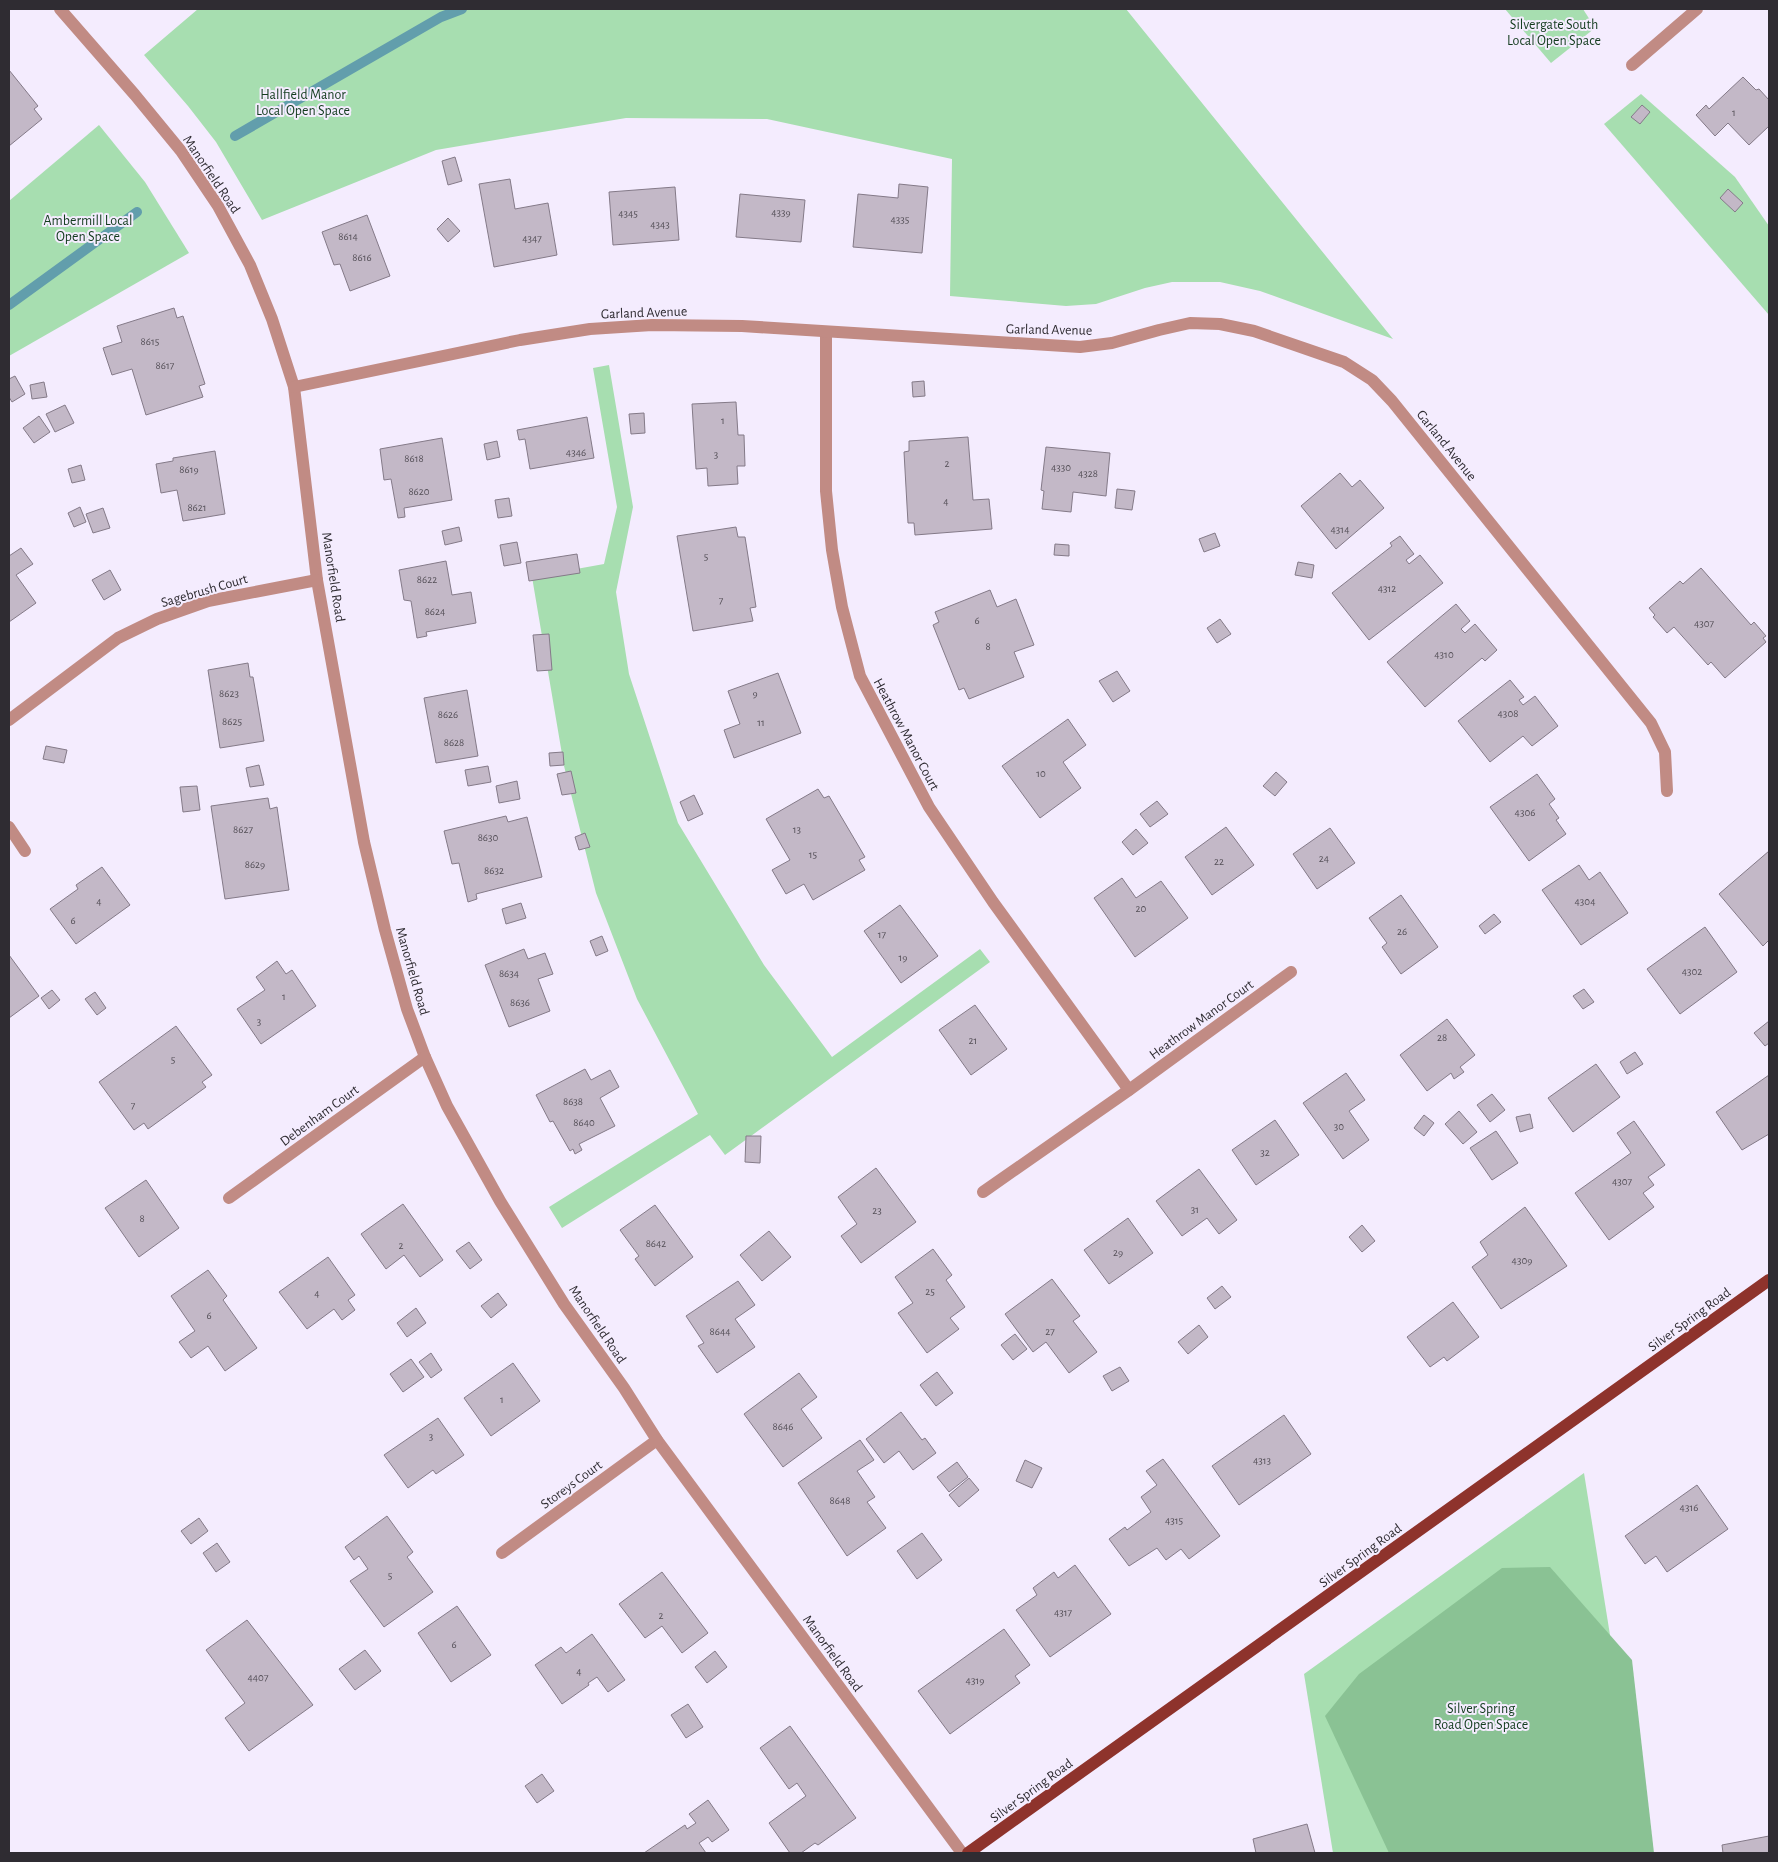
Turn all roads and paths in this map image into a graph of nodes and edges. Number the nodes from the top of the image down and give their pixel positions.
1 (60, 9) edge
2 (1697, 9) edge
3 (1632, 65) dead end
4 (826, 332) junction
5 (294, 387) junction
6 (317, 580) junction
7 (9, 720) edge
8 (1667, 792) dead end
9 (9, 827) edge
10 (25, 851) dead end
11 (1291, 972) dead end
12 (425, 1057) junction
13 (1129, 1090) junction
14 (983, 1192) dead end
15 (229, 1198) dead end
16 (1769, 1280) edge
17 (657, 1440) junction
18 (502, 1553) dead end
19 (962, 1853) edge
20 (968, 1853) edge

1 - 5 street, Manorfield Road
2 - 3 street
4 - 5 street, Garland Avenue
4 - 8 street, Garland Avenue
4 - 13 street, Heathrow Manor Court
5 - 6 street, Manorfield Road
6 - 7 street, Sagebrush Court
6 - 12 street, Manorfield Road
9 - 10 street
11 - 13 street, Heathrow Manor Court
12 - 15 street, Debenham Court
12 - 17 street, Manorfield Road
13 - 14 street, Heathrow Manor Court
16 - 20 main road, Silver Spring Road
17 - 18 street, Storeys Court
17 - 19 street, Manorfield Road

